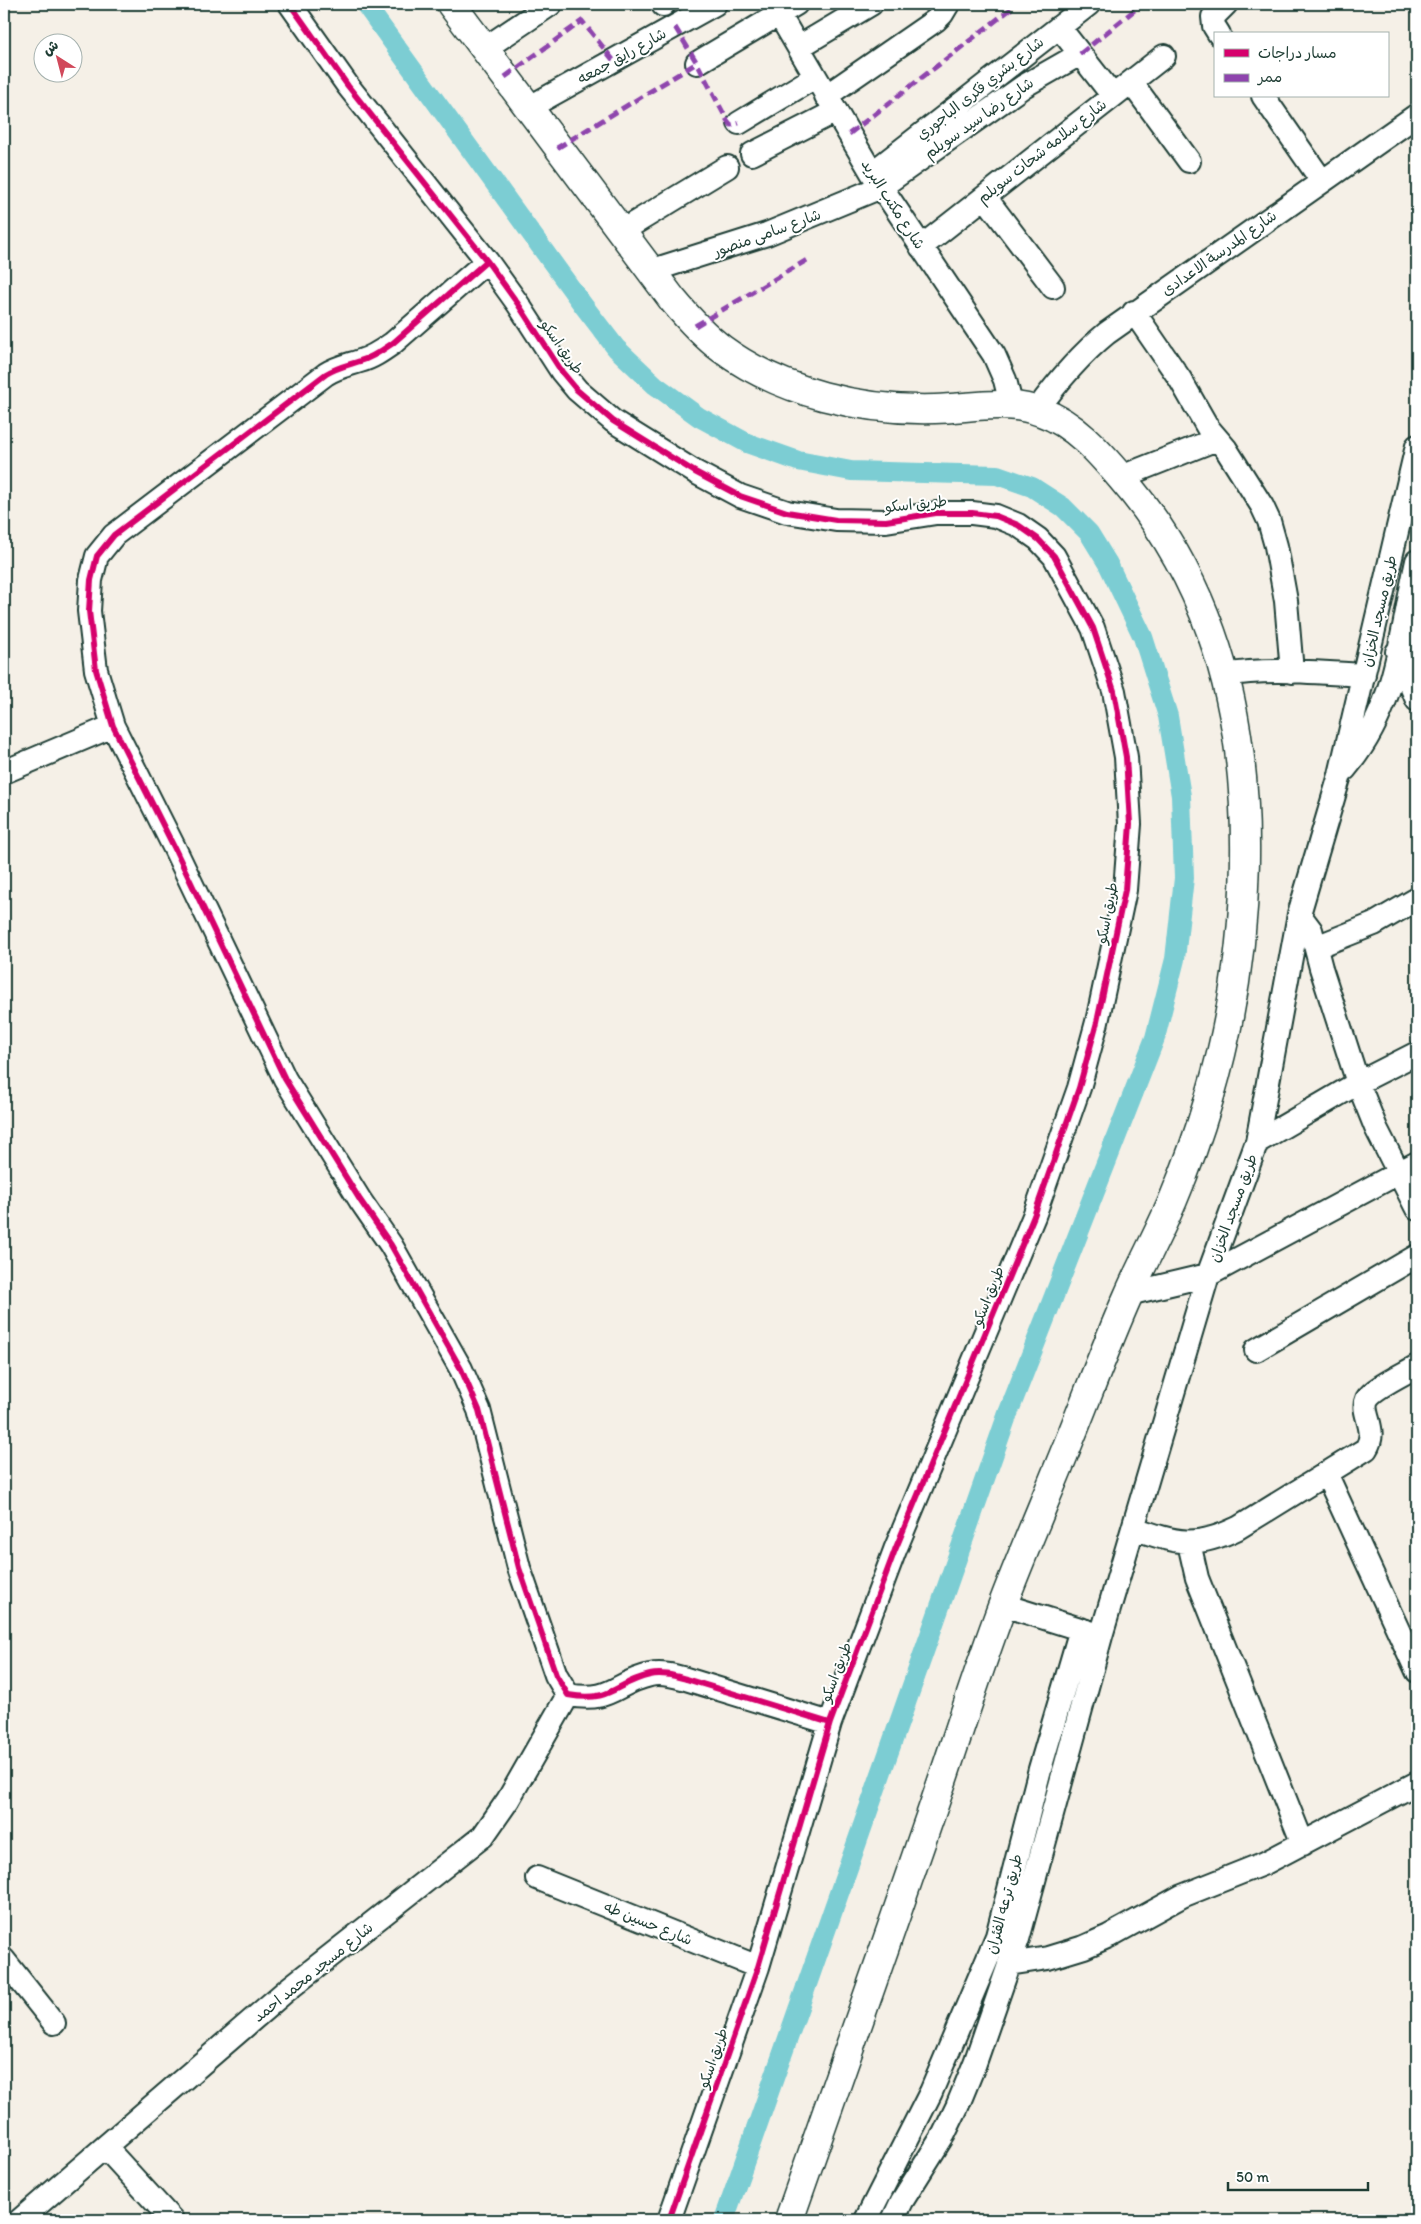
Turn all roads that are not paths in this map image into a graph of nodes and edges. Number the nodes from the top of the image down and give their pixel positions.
1 (290, 4) edge
2 (451, 4) edge
3 (551, 4) edge
4 (715, 4) edge
5 (871, 4) edge
6 (948, 4) edge
7 (1089, 4) edge
8 (1226, 4) edge
9 (783, 7) edge
10 (1059, 27) junction
11 (1216, 30) edge
12 (799, 47) junction
13 (484, 49) junction
14 (1080, 54) junction
15 (1164, 56) dead end
16 (697, 63) dead end
17 (815, 76) junction
18 (1131, 82) junction
19 (1112, 96) junction
20 (1264, 98) edge
21 (831, 103) junction
22 (528, 108) junction
23 (1417, 114) edge
24 (739, 123) dead end
25 (752, 154) dead end
26 (1189, 161) dead end
27 (727, 167) dead end
28 (877, 180) junction
29 (1322, 181) junction
30 (985, 197) junction
31 (620, 232) junction
32 (921, 247) junction
33 (487, 261) junction
34 (650, 271) junction
35 (1053, 287) dead end
36 (1134, 312) junction
37 (1011, 404) junction
38 (1037, 410) junction
39 (1217, 439) junction
40 (1417, 446) edge
41 (1120, 477) junction
42 (1417, 561) edge
43 (1414, 592) edge
44 (1380, 610) junction
45 (1398, 654) junction
46 (1292, 672) junction
47 (1225, 675) junction
48 (1364, 675) junction
49 (1417, 700) edge
50 (113, 726) junction
51 (4, 772) edge
52 (1340, 775) junction
53 (1417, 899) edge
54 (1299, 914) junction
55 (1316, 947) junction
56 (1417, 1053) edge
57 (1358, 1083) junction
58 (1257, 1142) junction
59 (1408, 1169) edge
60 (1417, 1209) edge
61 (1417, 1256) edge
62 (1208, 1276) junction
63 (1128, 1294) junction
64 (1256, 1350) dead end
65 (1417, 1366) edge
66 (1326, 1473) junction
67 (1134, 1528) junction
68 (1190, 1543) junction
69 (1003, 1605) junction
70 (1091, 1632) junction
71 (1417, 1671) edge
72 (568, 1695) junction
73 (830, 1723) junction
74 (1417, 1783) edge
75 (1303, 1844) junction
76 (537, 1878) dead end
77 (4, 1960) edge
78 (1009, 1964) junction
79 (758, 1967) junction
80 (54, 2023) dead end
81 (106, 2148) junction
82 (20, 2220) edge
83 (172, 2220) edge
84 (669, 2220) edge
85 (789, 2220) edge
86 (866, 2220) edge
87 (893, 2220) edge

1 - 33 street, طريق اسكو
2 - 13 street
3 - 13 street
4 - 22 street, شارع رايق جمعه
5 - 12 street
6 - 21 street
7 - 10 street, شارع بشري فكرى الباجوري
8 - 11 street
9 - 12 street, شارع مكتب البريد
9 - 16 street
10 - 14 street
10 - 28 street, شارع بشري فكرى الباجوري
12 - 17 street, شارع مكتب البريد
13 - 22 street
14 - 19 street
14 - 28 street, شارع رضا سيد سويلم
15 - 18 street, شارع سلامه شحات سويلم
17 - 21 street, شارع مكتب البريد
17 - 24 street
18 - 19 street, شارع سلامه شحات سويلم
18 - 26 street
19 - 30 street, شارع سلامه شحات سويلم
20 - 29 street
21 - 25 street
21 - 28 street, شارع مكتب البريد
22 - 31 street
23 - 29 street, شارع المدرسة الاعدادى
27 - 31 street
28 - 32 street, شارع مكتب البريد
28 - 34 street, شارع سامى منصور
29 - 36 street, شارع المدرسة الاعدادى
30 - 32 street, شارع سلامه شحات سويلم
30 - 35 street
31 - 34 street
32 - 37 street, شارع مكتب البريد
33 - 50 street
33 - 73 street, طريق اسكو
34 - 37 street
36 - 38 street, شارع المدرسة الاعدادى
36 - 39 street
37 - 38 street
38 - 41 street
39 - 41 street
39 - 46 street
40 - 44 street, طريق مسجد الخزان
41 - 47 street
42 - 43 street, طريق مسجد الخزان
43 - 45 street, طريق مسجد الخزان
44 - 45 street
44 - 48 street, طريق مسجد الخزان
45 - 49 street
45 - 52 street, طريق مسجد الخزان
46 - 47 street
46 - 48 street
47 - 63 street
48 - 52 street, طريق مسجد الخزان
50 - 51 street
50 - 72 street
52 - 54 street, طريق مسجد الخزان
53 - 55 street
54 - 55 street
54 - 58 street, طريق مسجد الخزان
55 - 57 street
56 - 57 street
57 - 58 street
57 - 59 street
58 - 62 street, طريق مسجد الخزان
59 - 60 street
59 - 62 street
61 - 64 street
62 - 63 street
62 - 67 street, طريق مسجد الخزان
63 - 69 street
65 - 66 street
66 - 68 street
66 - 71 street
67 - 68 street
67 - 70 street, طريق مسجد الخزان
68 - 75 street
69 - 70 street
69 - 85 street
70 - 78 street, طريق ترعه الفئران
70 - 86 street, طريق ترعه الفئران
72 - 73 street
72 - 81 street, شارع مسجد محمد احمد
73 - 79 street, طريق اسكو
74 - 75 street
75 - 78 street
76 - 79 street, شارع حسين طه
77 - 80 street
78 - 87 street, طريق ترعه الفئران
79 - 84 street, طريق اسكو
81 - 82 street, شارع مسجد محمد احمد
81 - 83 street

